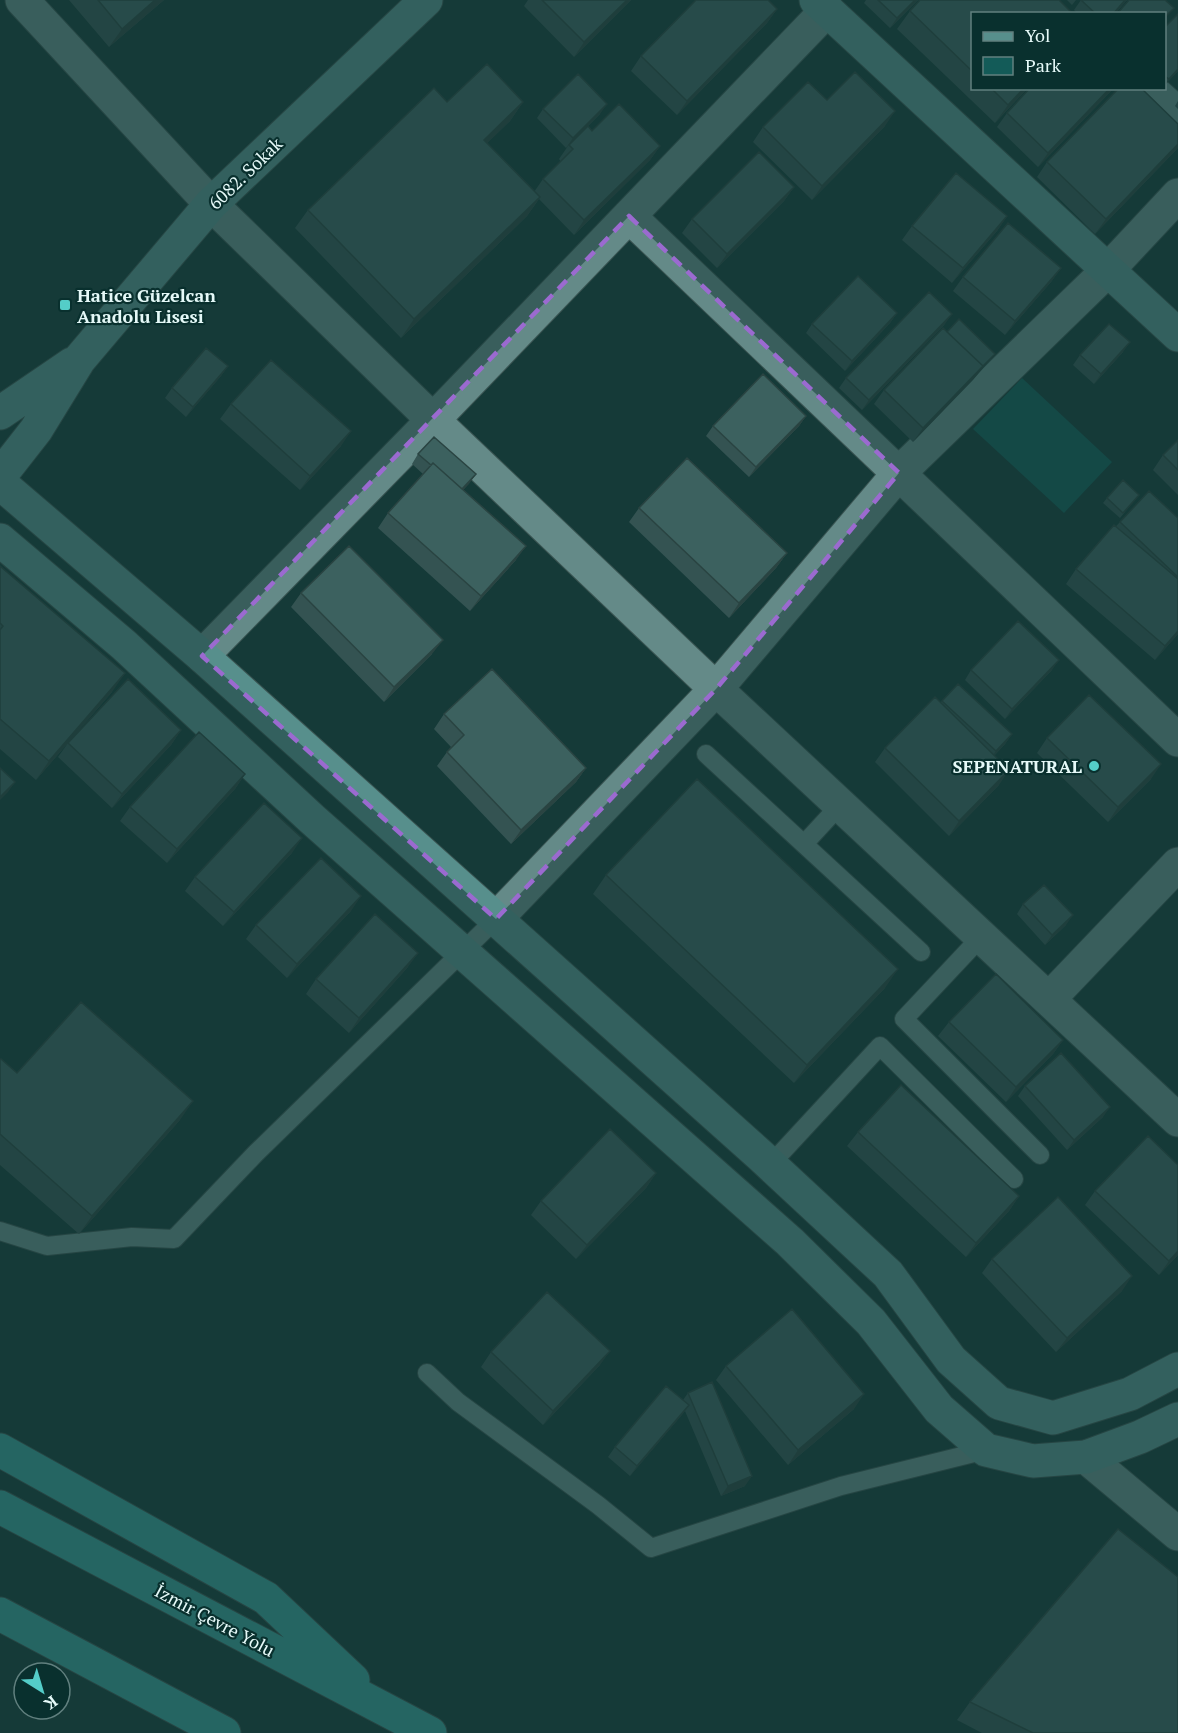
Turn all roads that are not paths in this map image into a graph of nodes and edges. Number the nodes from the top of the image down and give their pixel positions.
1 (22, 0) edge
2 (426, 0) edge
3 (821, 5) edge
4 (1151, 90) edge
5 (1178, 114) edge
6 (1178, 195) edge
7 (211, 204) junction
8 (629, 216) junction
9 (1107, 271) junction
10 (1178, 335) edge
11 (79, 360) junction
12 (0, 413) edge
13 (434, 420) junction
14 (899, 473) junction
15 (0, 476) edge
16 (0, 483) edge
17 (0, 540) edge
18 (202, 656) junction
19 (716, 689) junction
20 (1178, 740) edge
21 (706, 754) dead end
22 (840, 805) junction
23 (804, 844) junction
24 (1178, 864) edge
25 (496, 919) junction
26 (981, 937) junction
27 (462, 951) junction
28 (921, 952) dead end
29 (1049, 999) junction
30 (1178, 1120) edge
31 (1040, 1155) dead end
32 (770, 1165) junction
33 (1014, 1179) dead end
34 (0, 1231) edge
35 (1178, 1369) edge
36 (427, 1373) dead end
37 (1178, 1419) edge
38 (0, 1450) edge
39 (986, 1450) junction
40 (1086, 1457) junction
41 (0, 1507) edge
42 (1178, 1534) edge
43 (0, 1614) edge
44 (385, 1710) junction
45 (196, 1723) edge
46 (224, 1733) edge
47 (430, 1733) edge

1 - 7 street
2 - 7 main road, 6082. Sokak
3 - 8 street
3 - 9 main road
4 - 5 street
6 - 9 street
7 - 11 main road, 6082. Sokak
7 - 13 street
8 - 13 street
8 - 14 street
9 - 10 main road
9 - 14 street
11 - 12 main road
11 - 15 main road
13 - 18 street
13 - 19 street
14 - 19 street
14 - 20 street
16 - 18 main road
17 - 27 main road
18 - 25 main road
19 - 22 street
19 - 25 street
21 - 23 lane
22 - 23 lane
22 - 26 street
23 - 28 lane
24 - 29 street
25 - 27 lane
25 - 32 main road
26 - 29 street
26 - 31 lane
27 - 34 lane
27 - 39 main road
29 - 30 street
32 - 33 lane
32 - 35 main road
36 - 39 lane
37 - 40 main road
38 - 44 highway
39 - 40 main road
40 - 42 street
41 - 44 highway, İzmir Çevre Yolu
43 - 45 highway
44 - 47 highway, İzmir Çevre Yolu
45 - 46 highway

